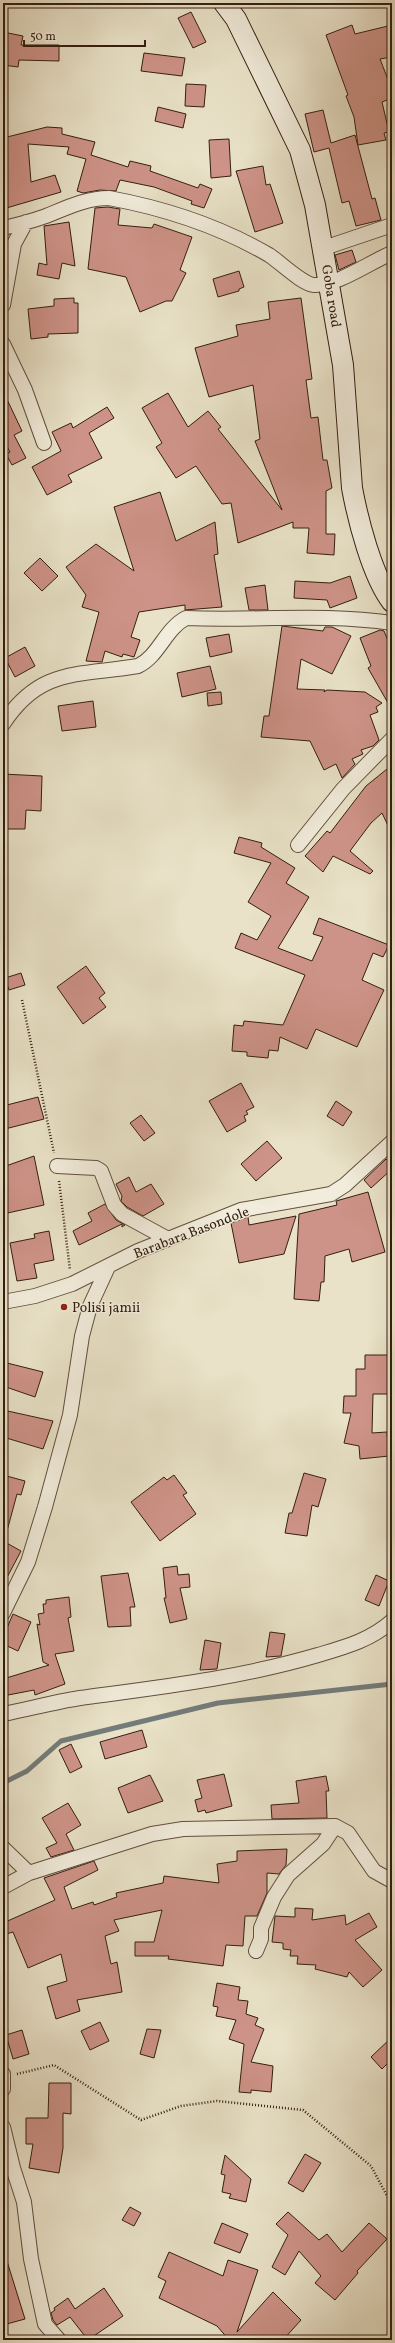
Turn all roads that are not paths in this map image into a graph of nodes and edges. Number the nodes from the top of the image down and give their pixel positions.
1 (224, 3) edge
2 (26, 222) junction
3 (392, 225) edge
4 (3, 228) edge
5 (324, 248) junction
6 (392, 253) edge
7 (329, 283) junction
8 (3, 305) edge
9 (3, 344) edge
10 (44, 443) dead end
11 (392, 602) edge
12 (392, 623) edge
13 (3, 724) edge
14 (392, 739) edge
15 (298, 845) dead end
16 (392, 1142) edge
17 (57, 1166) road end
18 (168, 1239) junction
19 (108, 1267) junction
20 (3, 1302) edge
21 (3, 1613) edge
22 (392, 1621) edge
23 (3, 1714) edge
24 (335, 1826) junction
25 (3, 1848) edge
26 (29, 1873) junction
27 (392, 1881) edge
28 (3, 1887) edge
29 (256, 1951) dead end
30 (3, 2074) edge
31 (3, 2079) edge
32 (3, 2089) edge
33 (3, 2127) edge
34 (8, 2169) edge
35 (59, 2340) edge

1 - 5 main road, Goba road
2 - 4 street
2 - 7 street
2 - 8 street
3 - 5 street
5 - 7 main road, Goba road
6 - 7 street
7 - 11 main road, Goba road
9 - 10 street
12 - 13 street
14 - 15 street
16 - 18 street, Barabara Basondole
17 - 18 street
18 - 19 street, Barabara Basondole
19 - 20 street, Barabara Basondole
19 - 21 street
22 - 23 street
24 - 26 street
24 - 27 street
24 - 29 street
25 - 26 street
26 - 28 street
30 - 31 street
31 - 32 street
33 - 34 street
34 - 35 street

